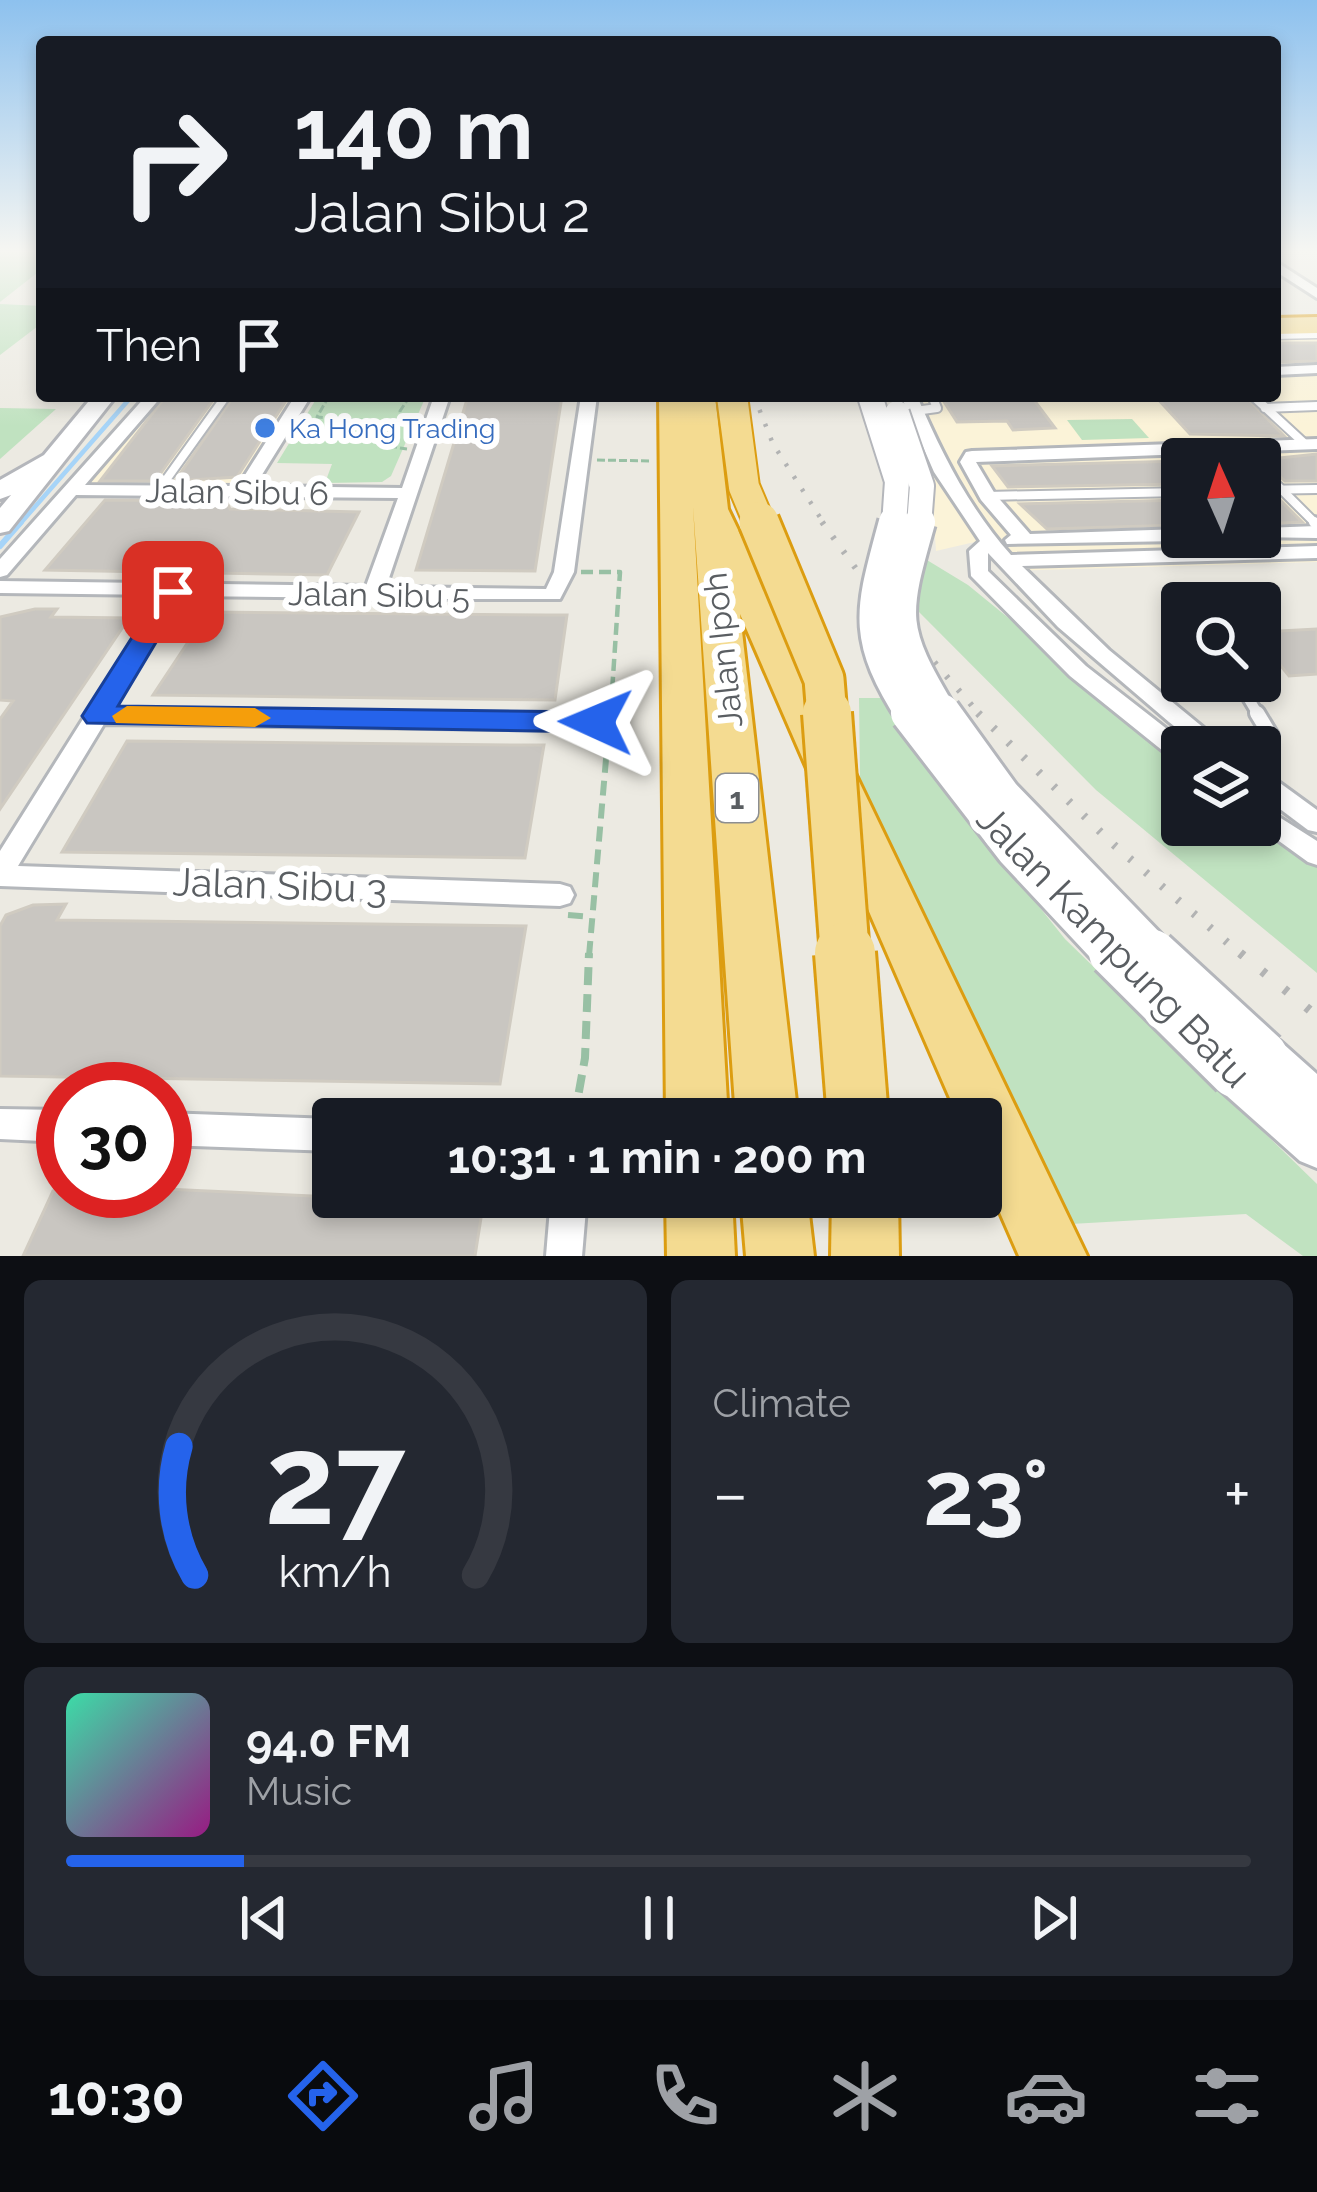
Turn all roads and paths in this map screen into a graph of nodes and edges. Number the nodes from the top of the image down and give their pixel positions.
1 (1317, 325) edge
2 (1281, 326) edge
3 (1317, 335) edge
4 (1281, 336) edge
5 (1281, 370) edge
6 (1317, 370) edge
7 (100, 402) edge
8 (149, 402) edge
9 (222, 402) edge
10 (299, 402) edge
11 (326, 402) edge
12 (406, 402) edge
13 (440, 402) edge
14 (588, 402) edge
15 (673, 402) edge
16 (701, 402) edge
17 (733, 402) edge
18 (872, 402) edge
19 (905, 402) edge
20 (906, 402) edge
21 (910, 402) edge
22 (934, 402) edge
23 (1259, 402) edge
24 (1317, 406) edge
25 (1265, 408) junction
26 (386, 422) junction
27 (401, 423) junction
28 (286, 425) junction
29 (431, 426) junction
30 (73, 433) junction
31 (360, 438) junction
32 (1311, 444) edge
33 (1281, 448) edge
34 (423, 449) junction
35 (1161, 453) edge
36 (579, 460) junction
37 (652, 461) dead end
38 (1317, 488) edge
39 (68, 490) junction
40 (1281, 490) joint
41 (0, 491) edge
42 (29, 491) junction
43 (158, 491) junction
44 (243, 492) junction
45 (1161, 492) edge
46 (405, 494) junction
47 (987, 496) junction
48 (709, 504) junction
49 (0, 525) edge
50 (1317, 529) edge
51 (1281, 532) edge
52 (1161, 536) edge
53 (1024, 539) junction
54 (990, 542) junction
55 (1317, 552) edge
56 (1005, 561) junction
57 (0, 571) edge
58 (563, 572) junction
59 (0, 587) edge
60 (173, 592) junction
61 (373, 596) junction
62 (98, 716) junction
63 (596, 722) dead end
64 (1188, 726) edge
65 (1161, 736) edge
66 (1281, 805) edge
67 (1281, 825) edge
68 (1315, 843) edge
69 (0, 874) edge
70 (567, 905) joint
71 (590, 917) junction
72 (1249, 1064) junction
73 (578, 1098) edge
74 (696, 1098) edge
75 (765, 1098) edge
76 (856, 1098) edge
77 (1317, 1104) edge
78 (0, 1124) edge
79 (36, 1125) edge
80 (192, 1130) edge
81 (312, 1134) edge
82 (1317, 1145) edge
83 (567, 1218) edge
84 (700, 1218) edge
85 (776, 1218) edge
86 (564, 1256) edge
87 (701, 1256) edge
88 (780, 1256) edge
89 (1053, 1256) edge

1 - 2 highway
3 - 4 lane
5 - 6 street
7 - 30 street
8 - 39 street
9 - 43 lane
10 - 28 street
11 - 26 path
12 - 27 path
13 - 29 street
14 - 36 street
15 - 74 highway, Jalan Ipoh / 1
16 - 48 highway, Jalan Ipoh / 1
17 - 76 highway, bridge
18 - 72 street, Jalan Kampung Batu, bridge
19 - 72 street, Jalan Kampung Batu, bridge
20 - 54 street
21 - 22 lane
23 - 25 lane
24 - 25 lane
25 - 32 lane
26 - 27 path
26 - 31 path
27 - 29 path
28 - 31 path
28 - 44 street
29 - 34 street
30 - 41 street
30 - 42 street
31 - 34 path
32 - 33 street
34 - 46 street
35 - 47 street
36 - 37 path
36 - 58 street
38 - 40 lane
39 - 43 street, Jalan Sibu 6
39 - 57 street
40 - 50 lane
41 - 42 lane
42 - 49 street
43 - 44 street, Jalan Sibu 6
44 - 46 street, Jalan Sibu 6
45 - 47 lane
46 - 61 street
47 - 53 street
48 - 75 highway, Jalan Ipoh / 1
48 - 89 highway
50 - 51 street
52 - 53 street
53 - 54 street
54 - 56 street
54 - 65 street
55 - 56 street
56 - 64 street
58 - 61 street, Jalan Sibu 5
58 - 71 path
59 - 60 street, Jalan Sibu 5
60 - 61 street, Jalan Sibu 5
60 - 62 street
62 - 63 street
62 - 69 street
66 - 68 street
67 - 68 street
69 - 70 street, Jalan Sibu 3
70 - 71 path
71 - 73 path
72 - 77 street, Jalan Kampung Batu
72 - 82 street, Jalan Kampung Batu
78 - 79 street
80 - 81 street
83 - 86 street
84 - 87 highway
85 - 88 highway

